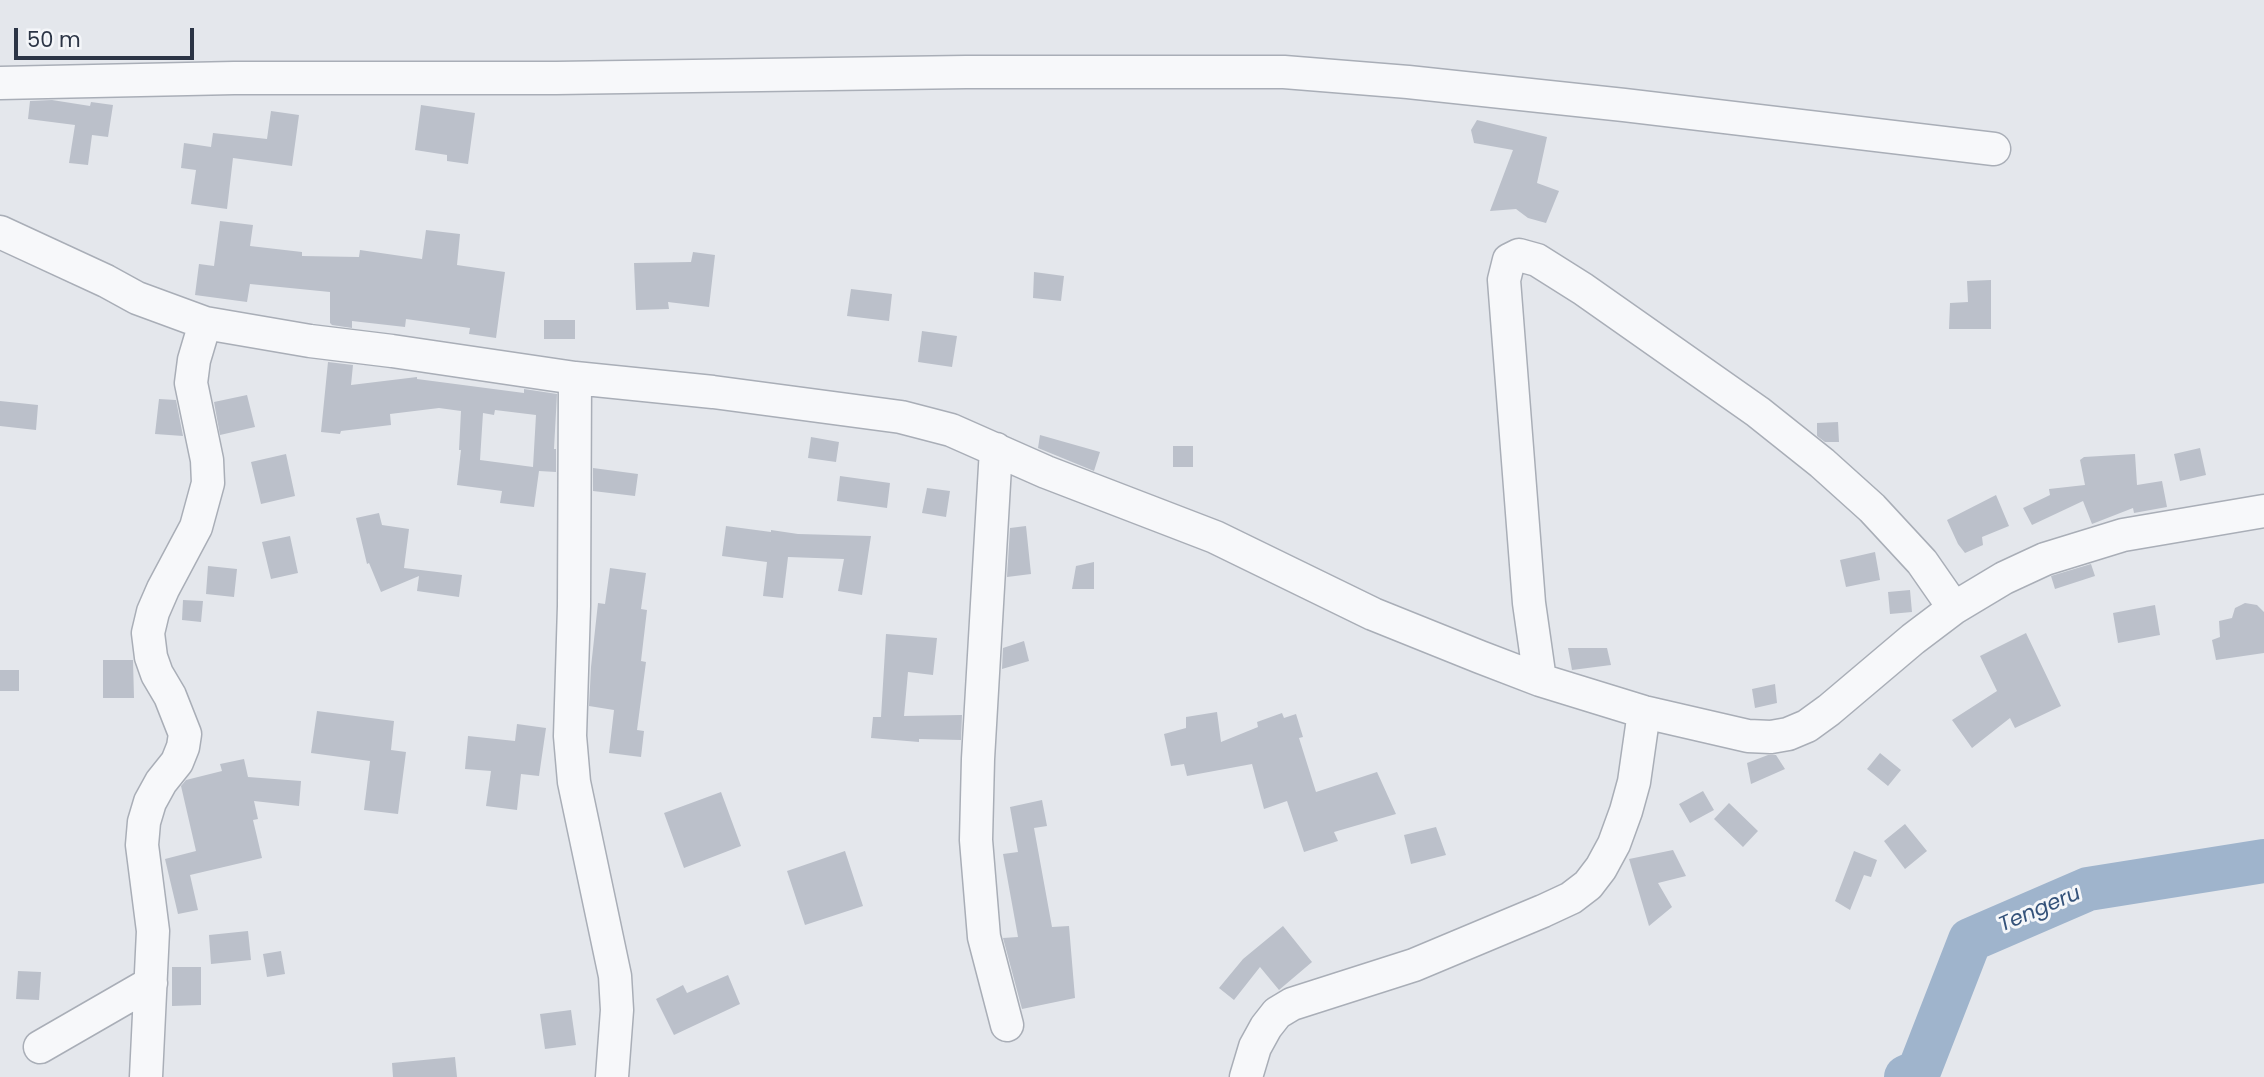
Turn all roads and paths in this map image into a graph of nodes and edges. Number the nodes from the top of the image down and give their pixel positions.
1 (0, 83) edge
2 (1994, 149) dead end
3 (0, 232) edge
4 (205, 323) junction
5 (575, 378) junction
6 (996, 449) junction
7 (2264, 511) edge
8 (1954, 608) junction
9 (1540, 680) junction
10 (1644, 712) junction
11 (151, 983) junction
12 (1007, 1025) dead end
13 (40, 1047) dead end
14 (146, 1077) edge
15 (612, 1077) edge
16 (1246, 1077) edge

1 - 2 street
3 - 4 street
4 - 5 street
4 - 11 street
5 - 6 street
5 - 15 street
6 - 9 street
6 - 12 street
7 - 8 street
8 - 9 street
8 - 10 street
9 - 10 street
10 - 16 street
11 - 13 street
11 - 14 street

